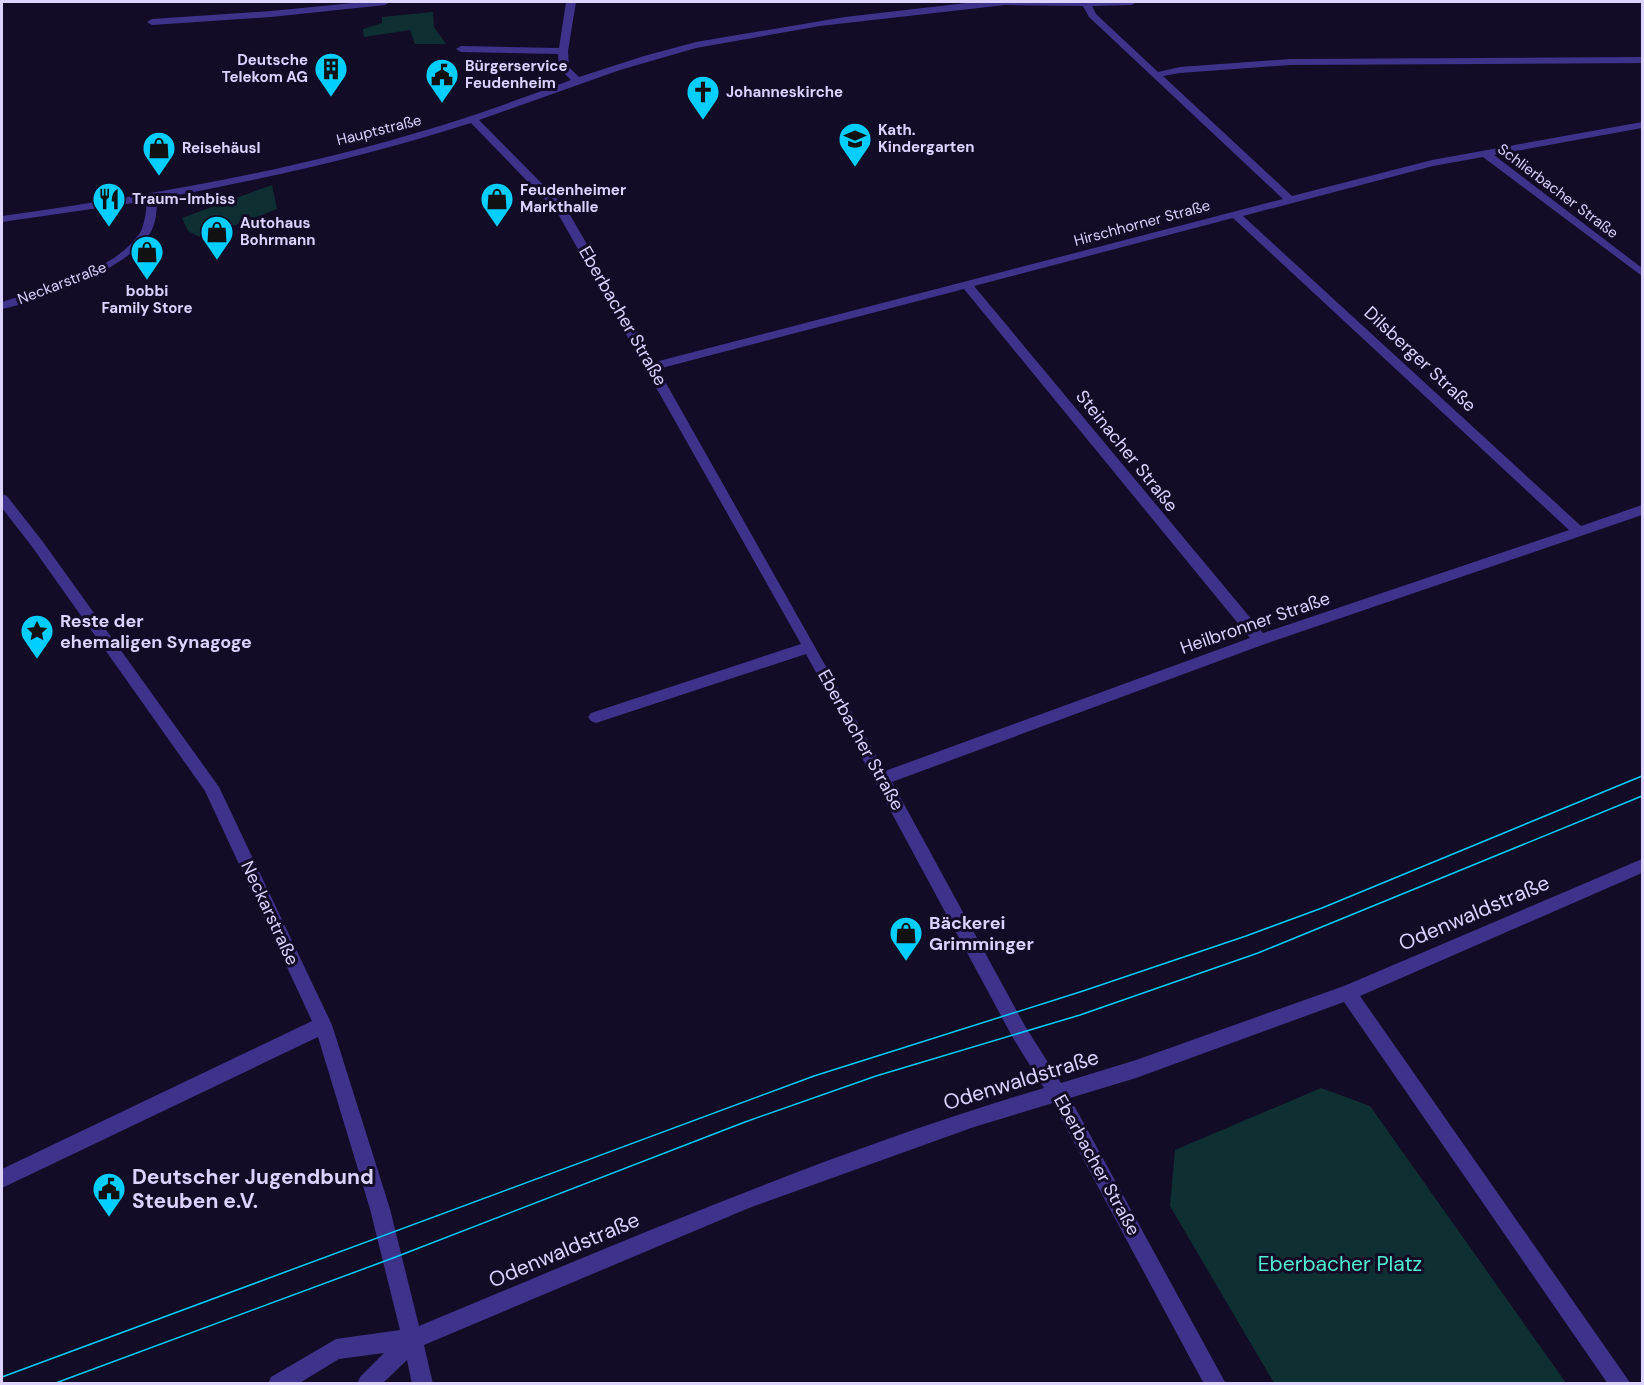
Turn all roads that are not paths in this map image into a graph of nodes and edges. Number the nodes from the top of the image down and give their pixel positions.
1 (385, 2) edge
2 (571, 2) edge
3 (1005, 2) edge
4 (1041, 2) edge
5 (1132, 2) edge
6 (1086, 4) junction
7 (152, 22) dead end
8 (461, 49) dead end
9 (563, 51) junction
10 (1642, 60) edge
11 (1155, 75) junction
12 (578, 82) junction
13 (474, 120) junction
14 (1642, 125) edge
15 (1485, 153) junction
16 (152, 196) junction
17 (1289, 199) junction
18 (1235, 214) junction
19 (2, 219) edge
20 (1642, 273) edge
21 (966, 284) junction
22 (2, 306) edge
23 (652, 367) junction
24 (2, 499) edge
25 (1642, 510) edge
26 (1580, 532) junction
27 (1260, 640) junction
28 (810, 647) junction
29 (596, 717) dead end
30 (882, 779) junction
31 (1642, 866) edge
32 (1348, 993) junction
33 (323, 1025) junction
34 (1058, 1094) junction
35 (2, 1179) edge
36 (413, 1339) junction
37 (278, 1383) edge
38 (367, 1383) edge
39 (423, 1383) edge
40 (1216, 1383) edge
41 (1621, 1383) edge

1 - 7 street
2 - 9 street
3 - 4 street, Hauptstraße
3 - 12 street, Hauptstraße
4 - 6 street, Hauptstraße
5 - 6 street, Hauptstraße
6 - 11 street
8 - 9 street
9 - 12 street
10 - 11 street
11 - 17 street
12 - 13 street, Hauptstraße
13 - 16 street, Hauptstraße
13 - 23 street, Eberbacher Straße
14 - 15 street, Hirschhorner Straße
15 - 17 street, Hirschhorner Straße
15 - 20 street, Schlierbacher Straße
16 - 19 street, Hauptstraße
16 - 22 street, Neckarstraße
17 - 18 street, Hirschhorner Straße
18 - 21 street, Hirschhorner Straße
18 - 26 street, Dilsberger Straße
21 - 23 street, Hirschhorner Straße
21 - 27 street, Steinacher Straße
23 - 28 street, Eberbacher Straße
24 - 33 street, Neckarstraße
25 - 26 street, Heilbronner Straße
26 - 27 street, Heilbronner Straße
27 - 30 street, Heilbronner Straße
28 - 29 street
28 - 30 street, Eberbacher Straße
30 - 34 street, Eberbacher Straße
31 - 32 street, Odenwaldstraße
32 - 34 street, Odenwaldstraße
32 - 41 street
33 - 35 street
33 - 36 street, Neckarstraße
34 - 36 street, Odenwaldstraße
34 - 40 street, Eberbacher Straße
36 - 37 street
36 - 38 street
36 - 39 street, Neckarstraße

